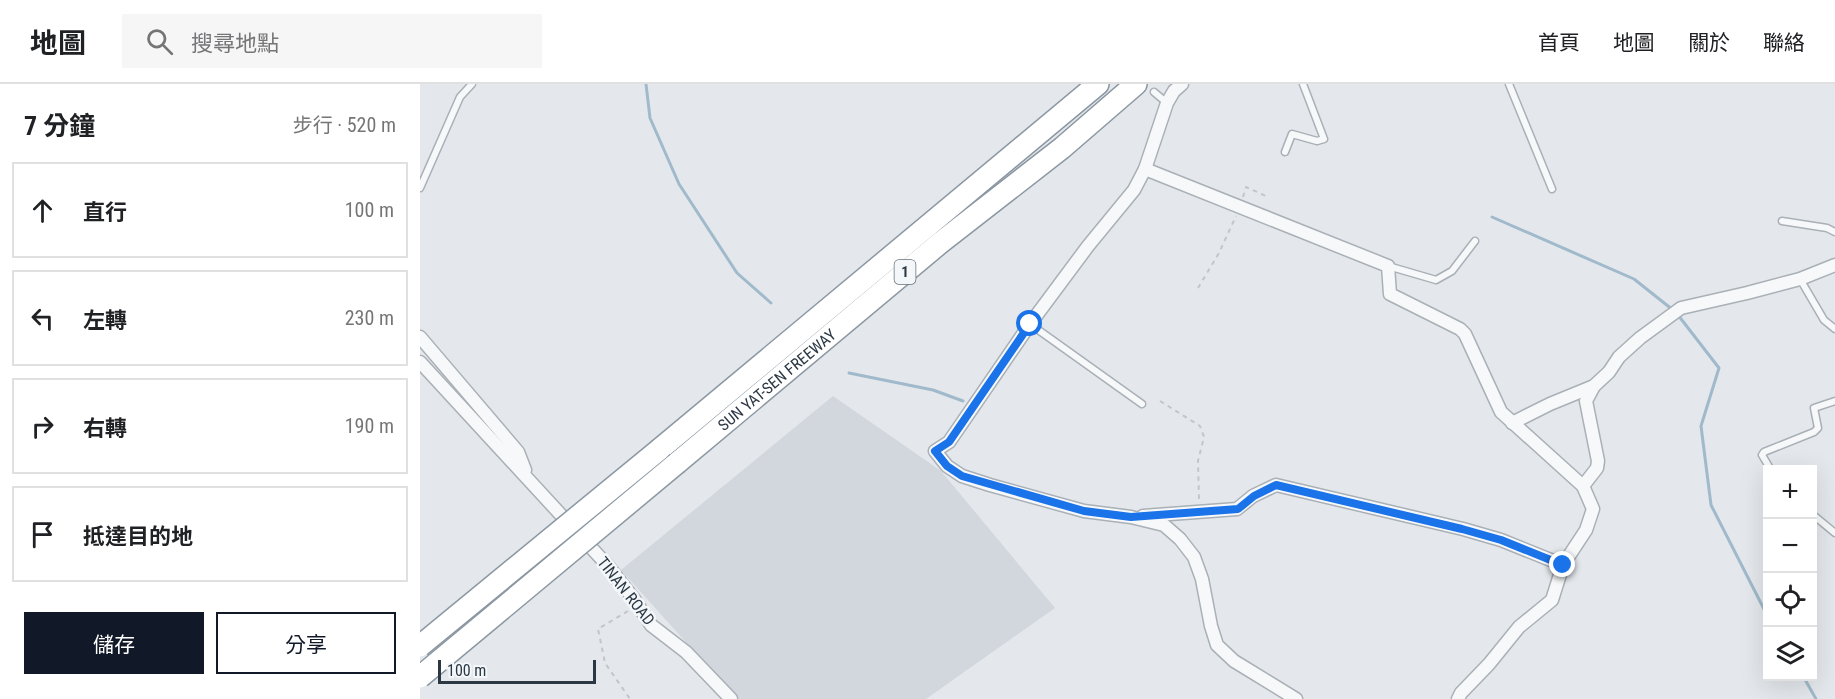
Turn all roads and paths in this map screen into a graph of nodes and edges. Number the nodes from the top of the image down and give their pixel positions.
1 (472, 84) edge
2 (1098, 84) edge
3 (1182, 84) edge
4 (1303, 84) edge
5 (1509, 84) edge
6 (1146, 87) edge
7 (1167, 103) junction
8 (1285, 152) dead end
9 (1145, 169) junction
10 (420, 188) edge
11 (1552, 189) dead end
12 (1266, 196) dead end
13 (1240, 207) junction
14 (1782, 220) dead end
15 (1835, 232) edge
16 (1475, 241) dead end
17 (1835, 265) edge
18 (1388, 266) junction
19 (1800, 279) junction
20 (1198, 288) dead end
21 (1030, 324) junction
22 (1835, 329) edge
23 (420, 337) edge
24 (420, 362) edge
25 (1594, 386) junction
26 (1160, 401) dead end
27 (1835, 401) edge
28 (1142, 404) dead end
29 (1512, 423) junction
30 (1768, 465) edge
31 (528, 477) junction
32 (1583, 486) junction
33 (1199, 512) junction
34 (1131, 517) junction
35 (1817, 518) edge
36 (1835, 533) edge
37 (1563, 565) junction
38 (634, 598) junction
39 (420, 646) edge
40 (420, 677) edge
41 (630, 699) edge
42 (731, 699) edge
43 (1296, 699) edge
44 (1458, 699) edge

1 - 10 lane
2 - 39 highway, SUN YAT-SEN FREEWAY / 1, bridge
3 - 7 street
4 - 8 lane
5 - 11 lane
6 - 7 lane
6 - 40 highway, SUN YAT-SEN FREEWAY / 1, bridge
7 - 9 street
9 - 13 street
9 - 21 street
12 - 13 path
13 - 18 street
13 - 20 path
14 - 15 lane
16 - 18 lane
17 - 19 street
18 - 29 street
19 - 22 lane
19 - 25 street
21 - 28 lane
21 - 34 street
23 - 31 street, TINAN ROAD
24 - 31 street, TINAN ROAD
25 - 29 street
25 - 32 street
26 - 33 path
27 - 30 lane
29 - 32 street
31 - 38 street, TINAN ROAD
32 - 37 street
33 - 34 street
33 - 37 street
34 - 43 street
35 - 36 lane
37 - 44 street
38 - 41 path
38 - 42 street, TINAN ROAD

